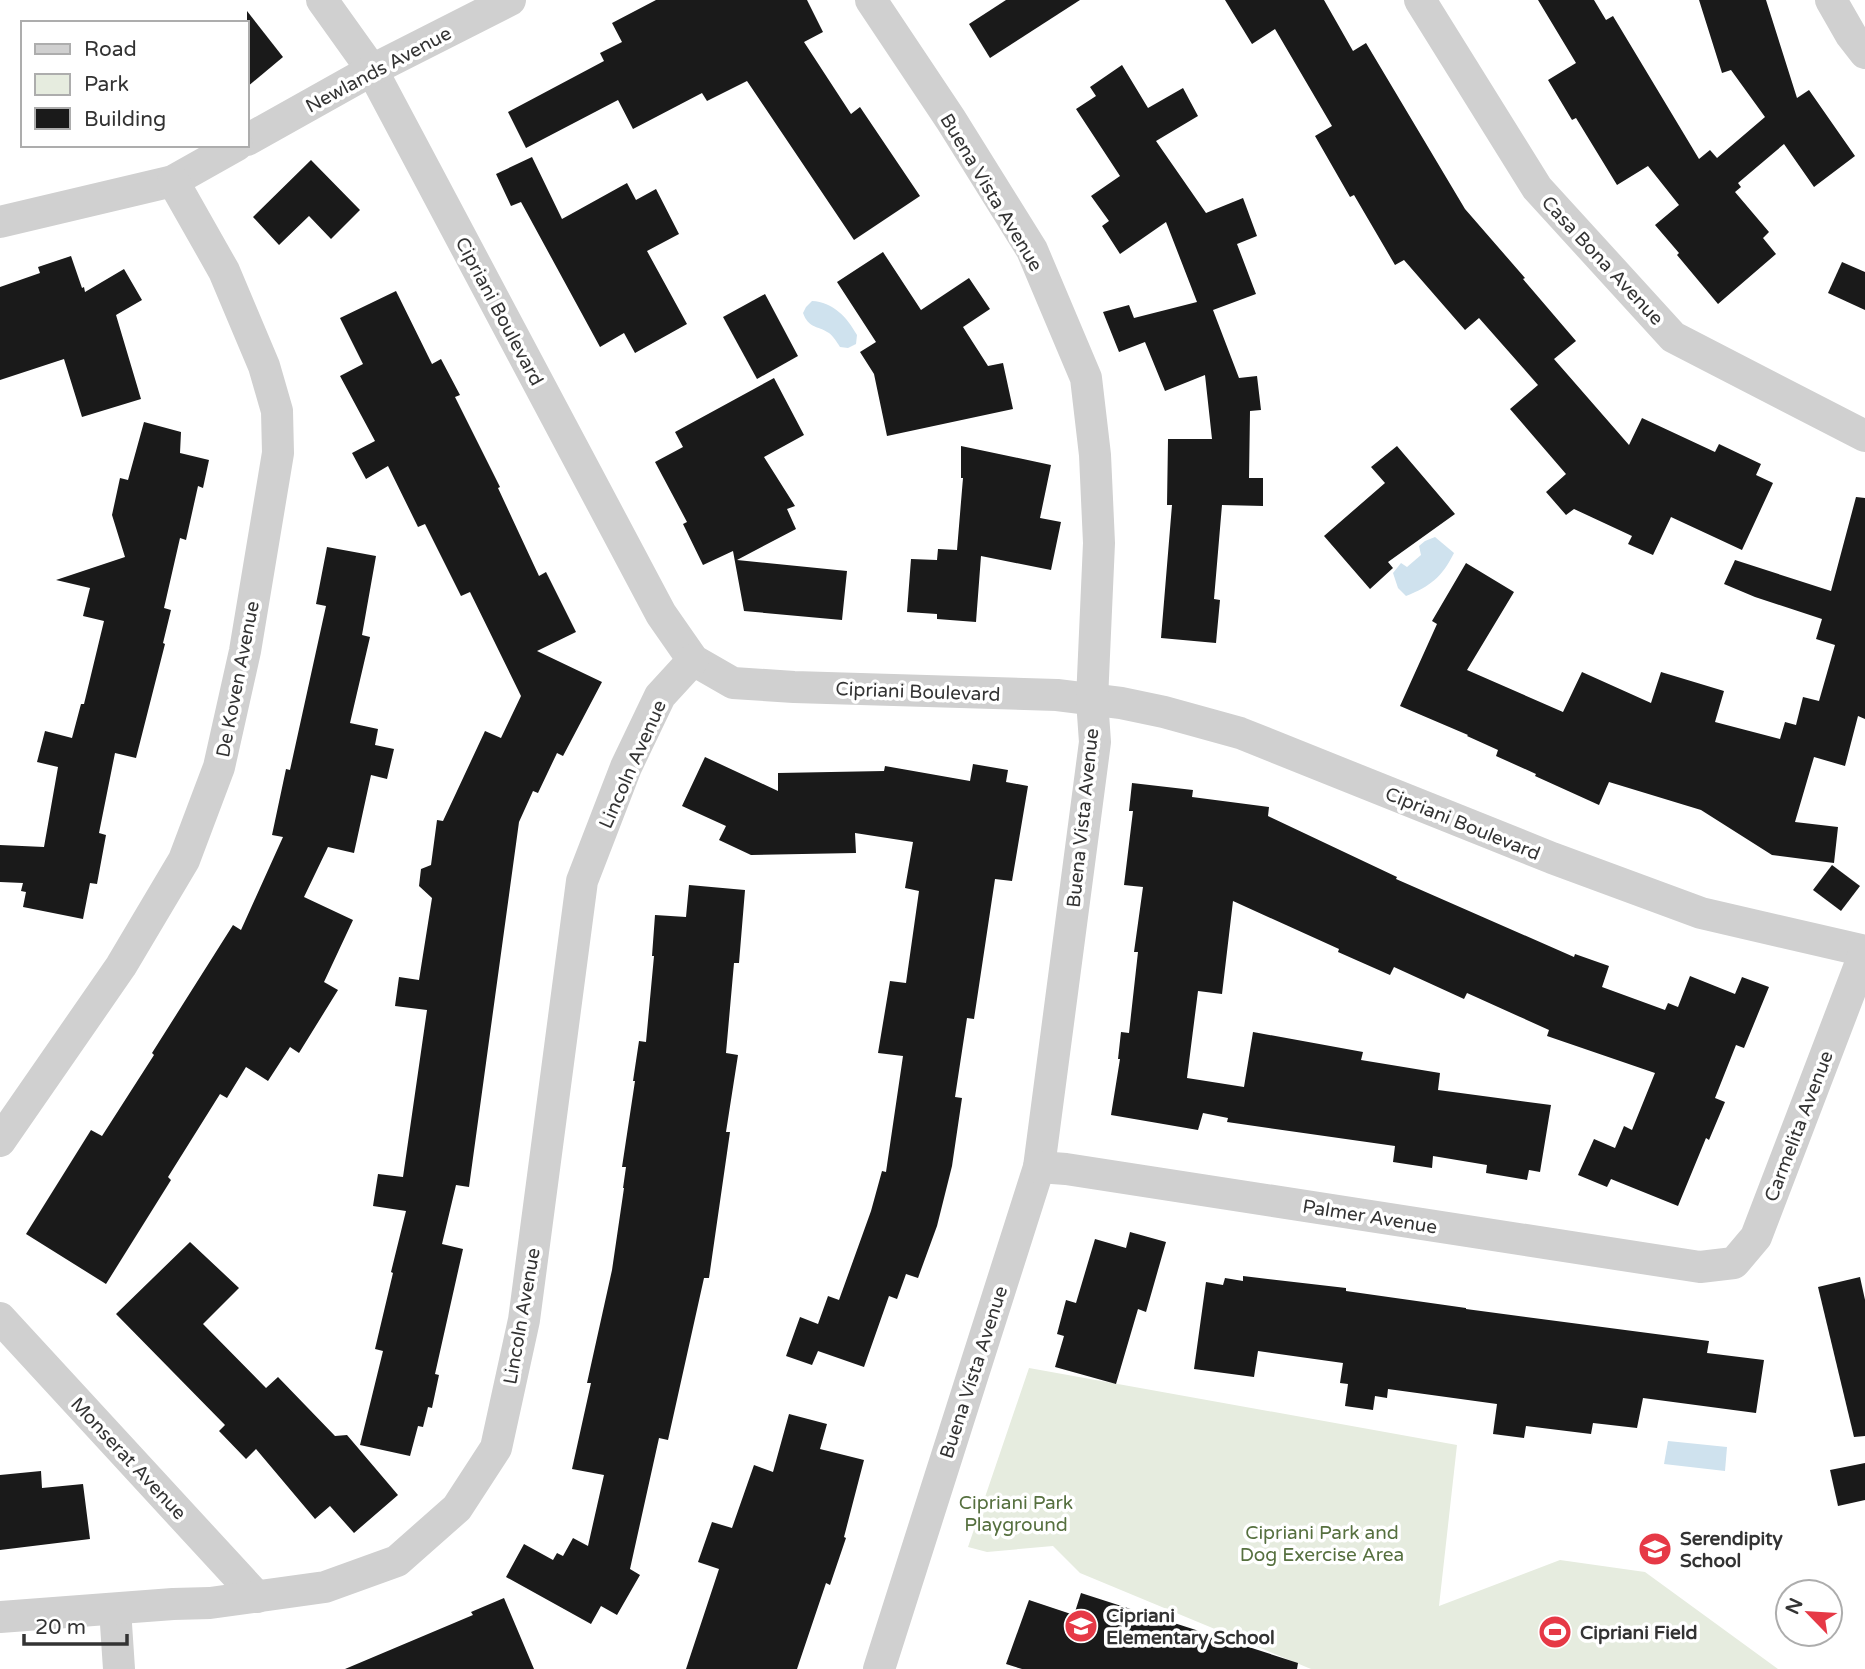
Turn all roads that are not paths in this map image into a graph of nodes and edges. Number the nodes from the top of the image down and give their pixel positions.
1 (322, 0) edge
2 (510, 0) edge
3 (871, 0) edge
4 (1420, 0) edge
5 (1831, 0) edge
6 (1865, 53) edge
7 (372, 70) junction
8 (248, 139) edge
9 (233, 147) edge
10 (173, 181) junction
11 (0, 222) edge
12 (1865, 436) edge
13 (693, 660) junction
14 (1092, 700) junction
15 (1865, 951) edge
16 (0, 1141) edge
17 (1039, 1167) junction
18 (1700, 1267) joint
19 (0, 1318) edge
20 (257, 1597) junction
21 (114, 1609) junction
22 (0, 1617) edge
23 (118, 1669) edge
24 (879, 1669) edge

1 - 7 street, Cipriani Boulevard
2 - 7 street, Newlands Avenue
3 - 14 street, Buena Vista Avenue
4 - 12 street, Casa Bona Avenue
5 - 6 street
7 - 8 street, Newlands Avenue
7 - 13 street, Cipriani Boulevard
9 - 10 street
10 - 11 street
10 - 16 street, De Koven Avenue
13 - 14 street, Cipriani Boulevard
13 - 20 street, Lincoln Avenue
14 - 15 street, Cipriani Boulevard
14 - 17 street, Buena Vista Avenue
15 - 18 street, Carmelita Avenue
17 - 18 street, Palmer Avenue
17 - 24 street, Buena Vista Avenue
19 - 20 street, Monserat Avenue
20 - 21 street, Lincoln Avenue
21 - 22 street, Lincoln Avenue
21 - 23 street

